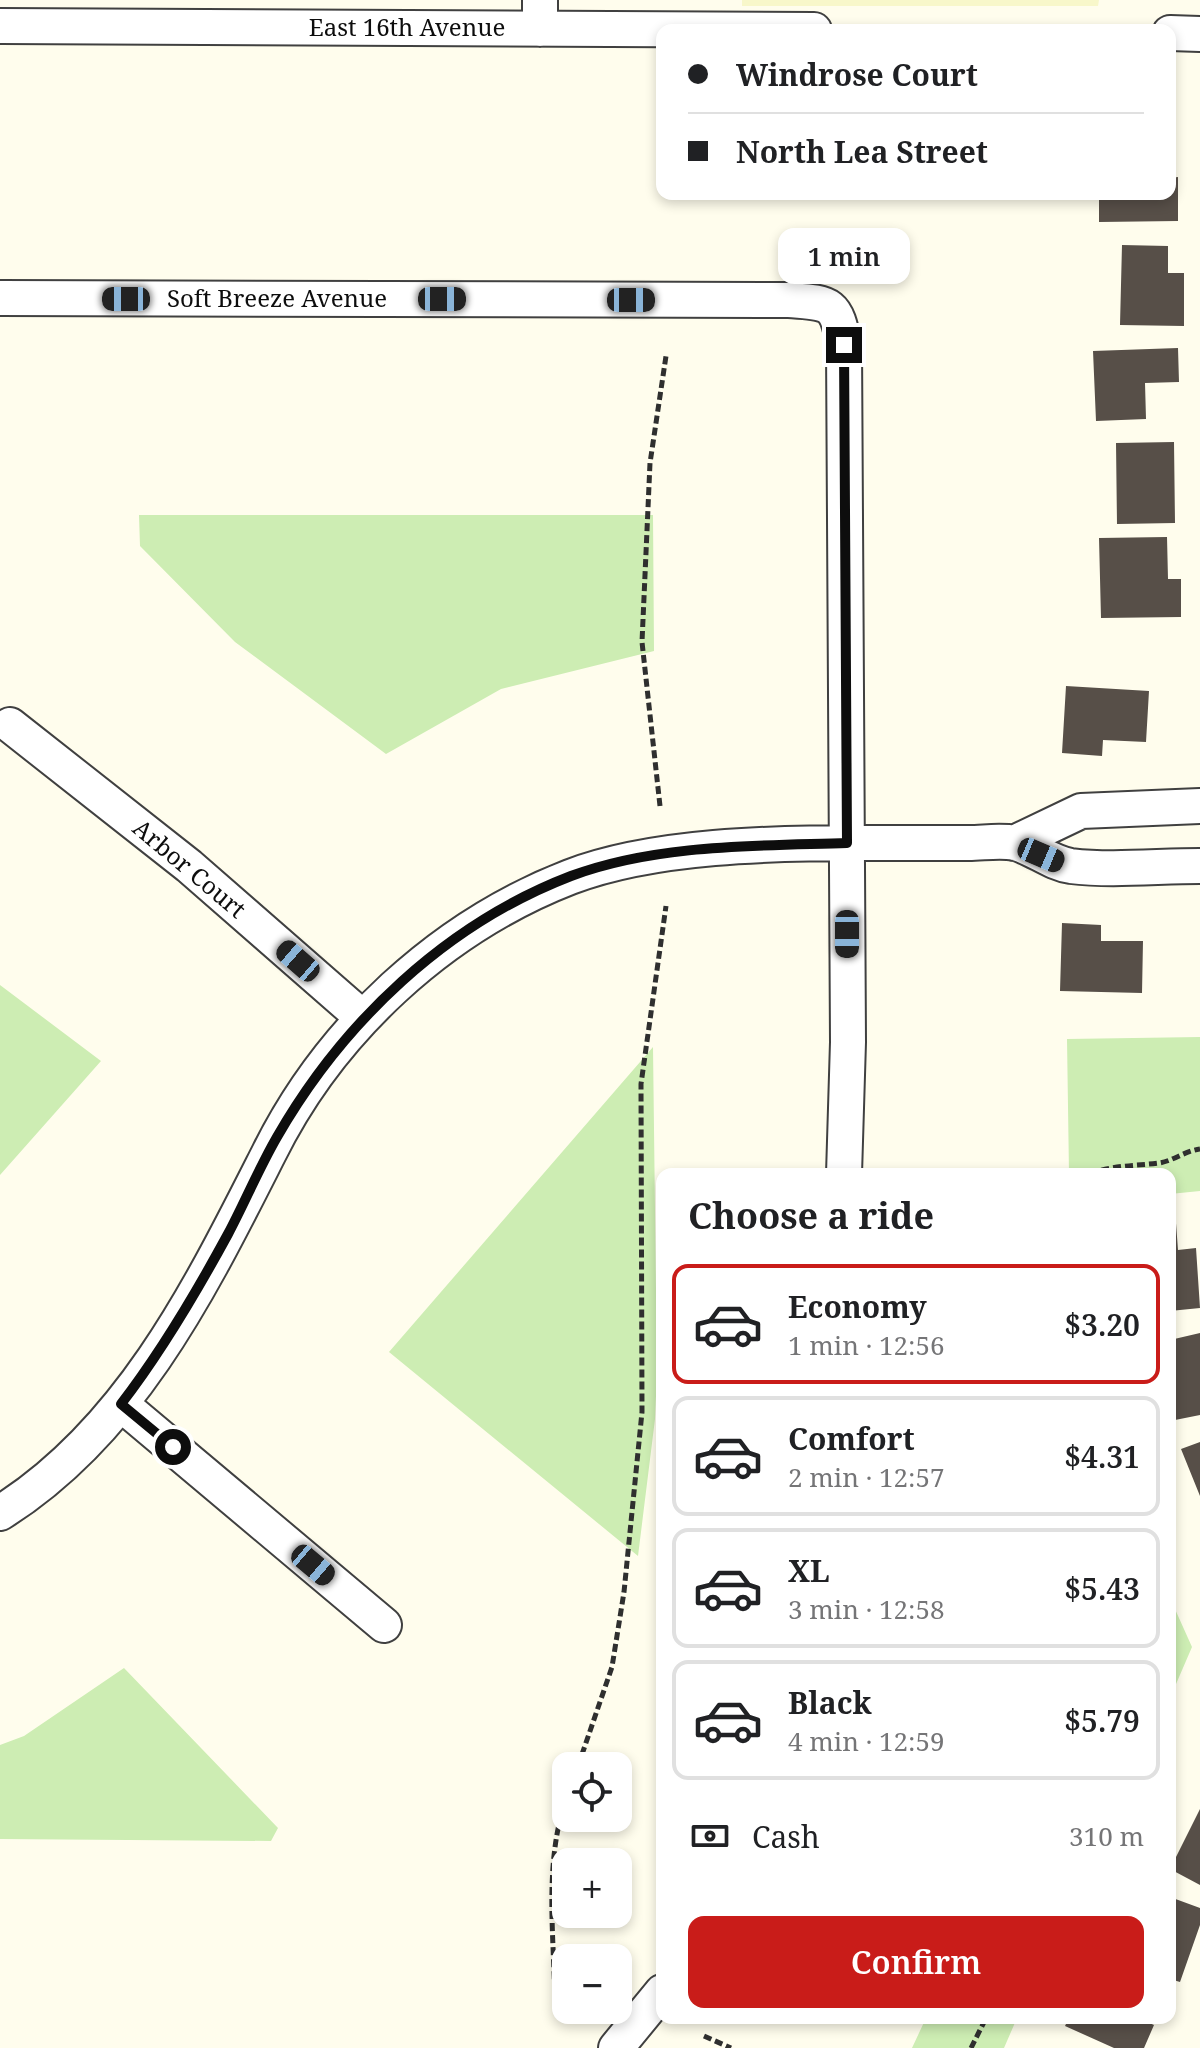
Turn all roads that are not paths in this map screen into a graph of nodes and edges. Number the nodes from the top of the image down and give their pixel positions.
1 (121, 13) edge
2 (540, 14) edge
3 (711, 24) edge
4 (0, 26) edge
5 (1176, 33) edge
6 (1200, 34) edge
7 (0, 298) edge
8 (10, 725) dead end
9 (1200, 806) edge
10 (847, 843) junction
11 (1014, 843) junction
12 (1200, 866) edge
13 (363, 1018) junction
14 (844, 1168) edge
15 (121, 1404) junction
16 (0, 1513) edge
17 (384, 1625) dead end
18 (656, 1999) edge
19 (616, 2048) edge

1 - 2 street, East 16th Avenue
1 - 4 street, East 16th Avenue
2 - 3 street, East 16th Avenue
5 - 6 street
7 - 10 street, Soft Breeze Avenue
8 - 13 street, Arbor Court
9 - 11 street
10 - 11 street
10 - 13 street
10 - 14 street
11 - 12 street
13 - 15 street
15 - 16 street
15 - 17 street
18 - 19 street

